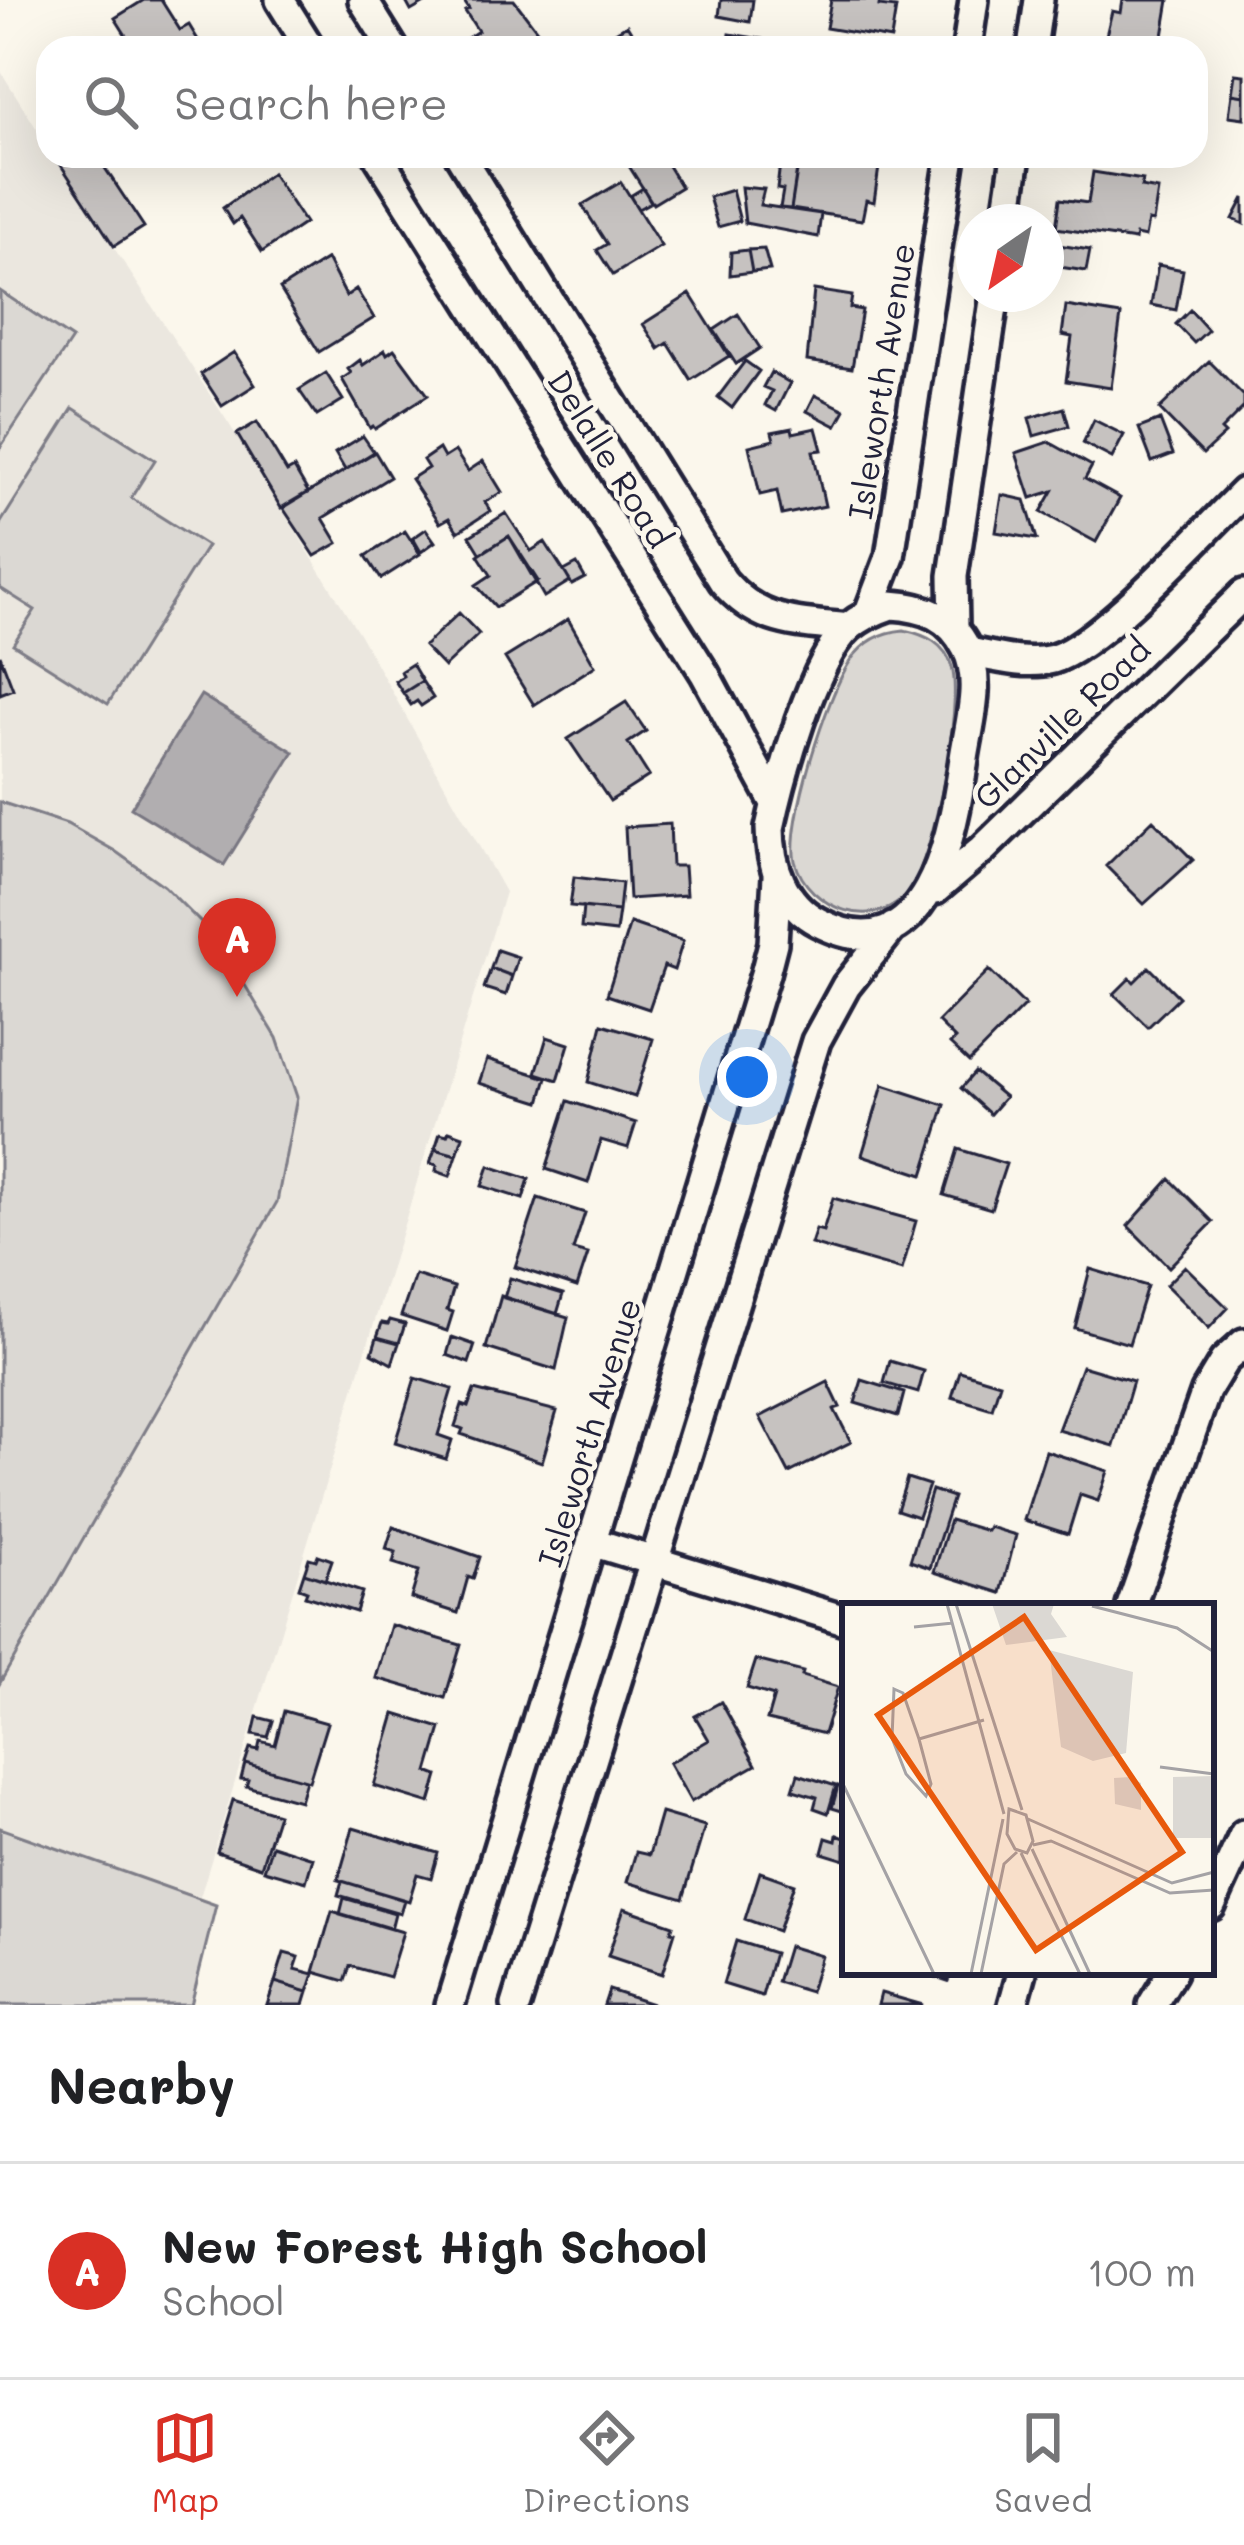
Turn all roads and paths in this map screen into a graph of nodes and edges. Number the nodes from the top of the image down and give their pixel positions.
1 (280, 0) edge
2 (363, 0) edge
3 (974, 0) edge
4 (1040, 0) edge
5 (302, 36) edge
6 (386, 36) edge
7 (969, 36) edge
8 (1034, 36) edge
9 (386, 168) edge
10 (467, 168) edge
11 (949, 168) edge
12 (1014, 168) edge
13 (1009, 204) edge
14 (992, 312) edge
15 (1244, 492) edge
16 (1244, 593) edge
17 (858, 620) junction
18 (961, 640) junction
19 (776, 803) junction
20 (777, 876) junction
21 (925, 898) junction
22 (893, 927) junction
23 (1244, 1343) edge
24 (592, 1542) junction
25 (654, 1561) junction
26 (1132, 1603) edge
27 (842, 1620) edge
28 (1244, 1834) edge
29 (1214, 1899) edge
30 (1021, 1975) edge
31 (1170, 1975) edge
32 (450, 2005) edge
33 (516, 2005) edge
34 (1013, 2005) edge
35 (1152, 2005) edge

1 - 5 street
2 - 6 street
3 - 7 street
4 - 8 street
9 - 19 street, Delalle Road
10 - 17 street, Delalle Road
11 - 17 street, Isleworth Avenue
12 - 13 street
14 - 18 street
15 - 18 street, Glanville Road
16 - 21 street, Glanville Road
17 - 18 street, Delalle Road
17 - 19 street, Isleworth Avenue
18 - 21 street
19 - 20 street, Isleworth Avenue
20 - 22 street
20 - 24 street, Isleworth Avenue
21 - 22 street, Glanville Road
22 - 25 street
23 - 26 street
24 - 25 street
24 - 32 street, Isleworth Avenue
25 - 27 street
25 - 33 street
28 - 29 street
30 - 34 street
31 - 35 street

